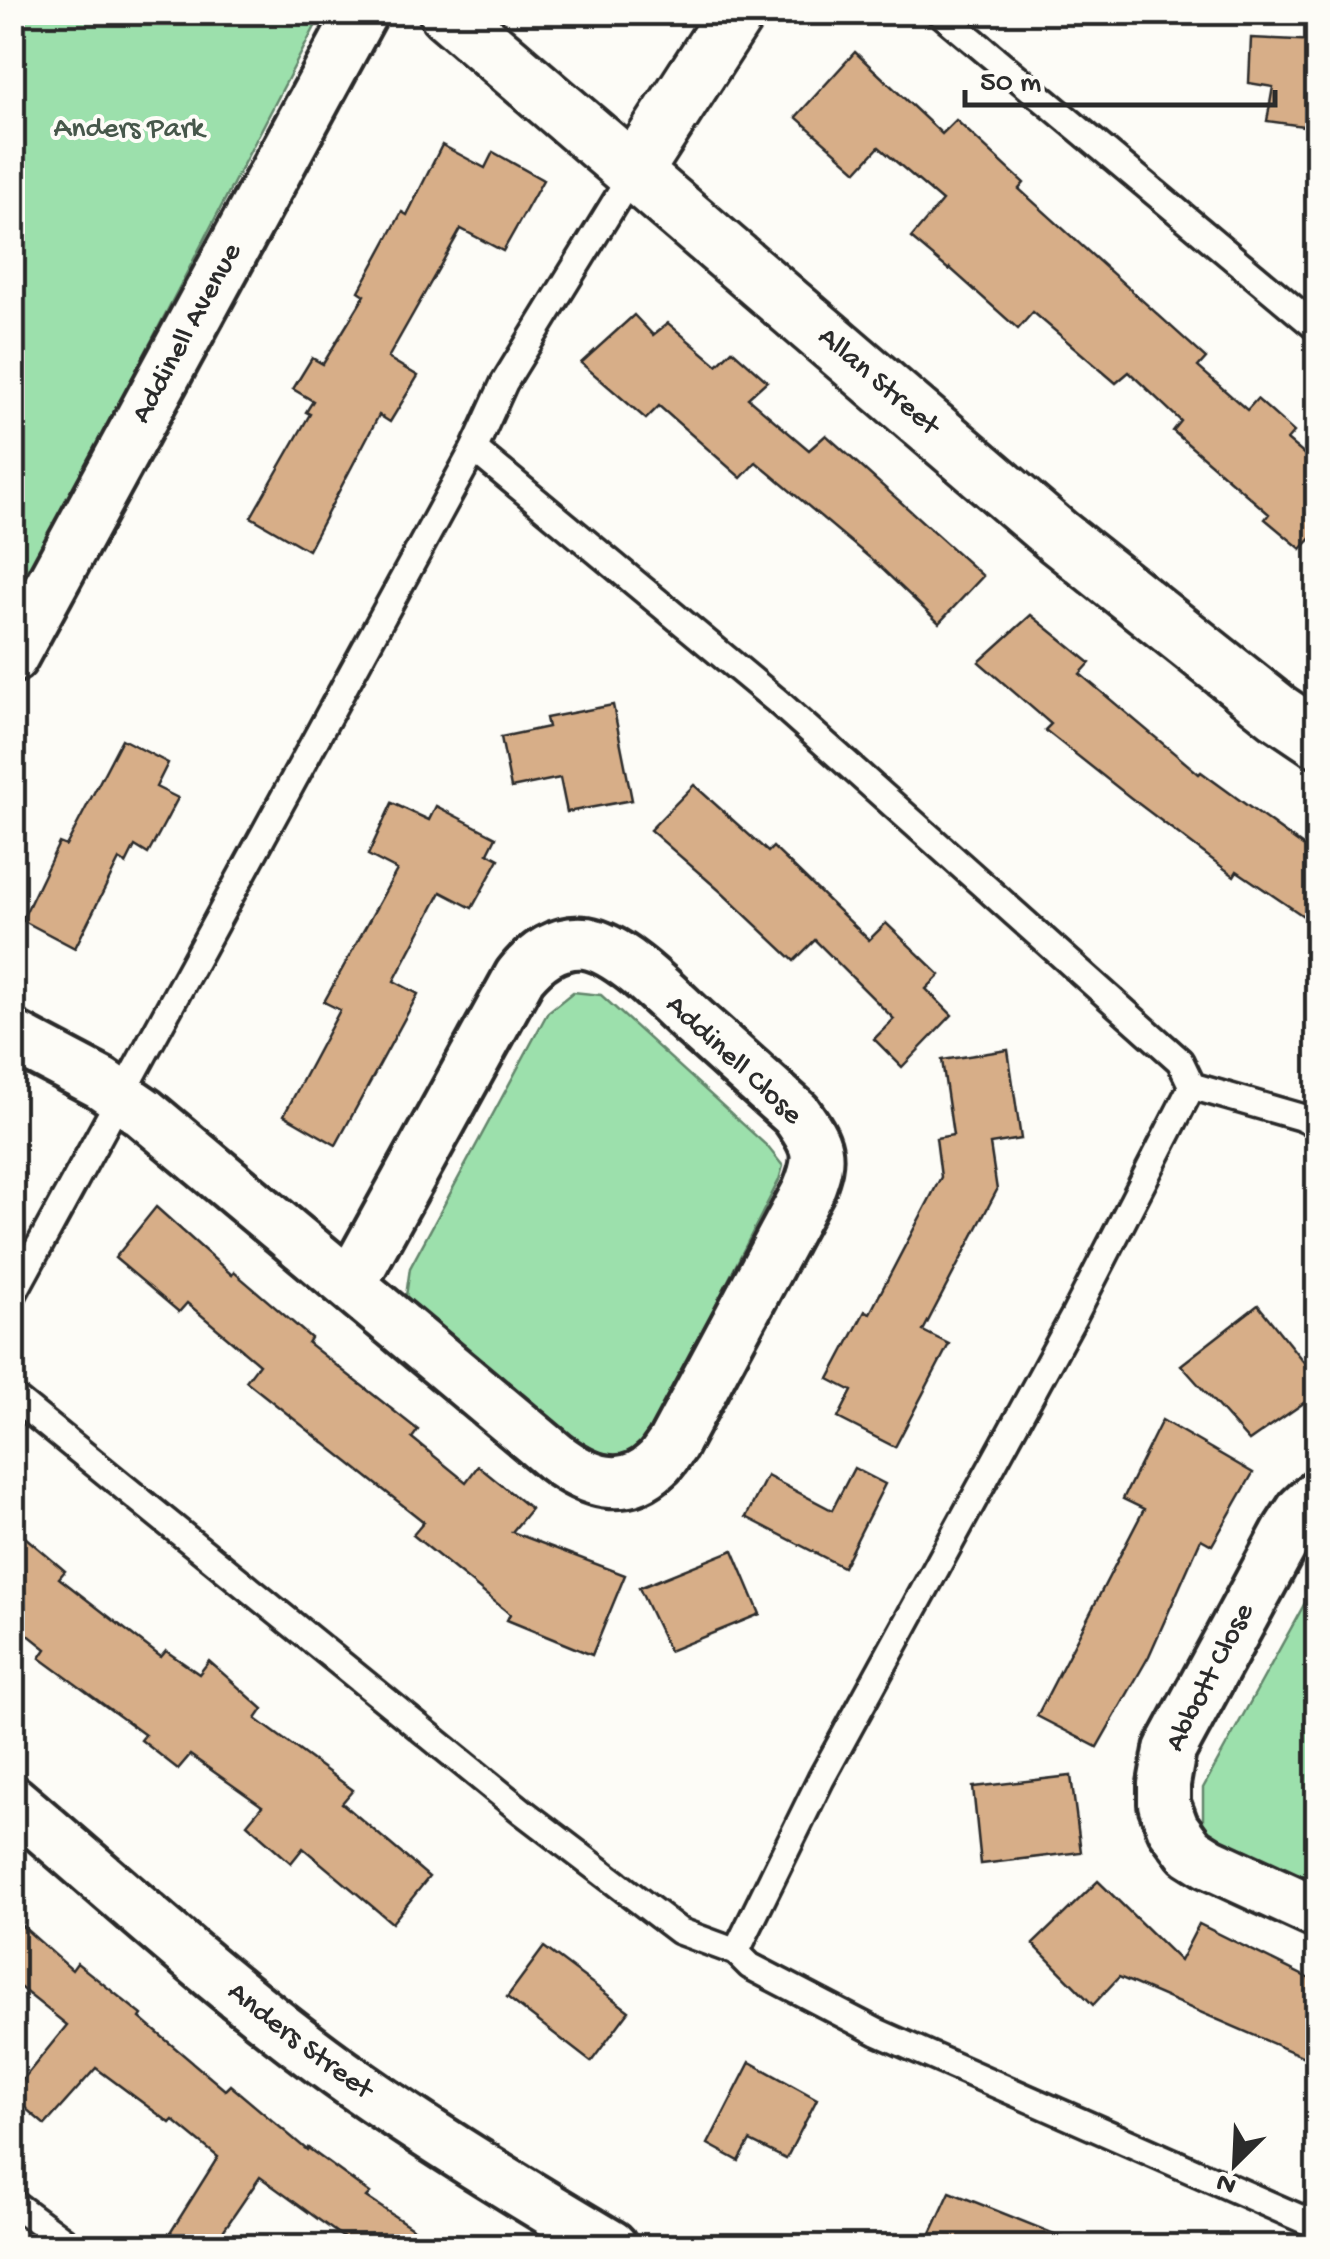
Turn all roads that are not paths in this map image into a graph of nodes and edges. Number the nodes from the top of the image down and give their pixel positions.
1 (362, 12) edge
2 (447, 12) edge
3 (737, 12) edge
4 (939, 12) edge
5 (633, 173) junction
6 (1318, 330) edge
7 (474, 449) junction
8 (12, 658) edge
9 (1318, 739) edge
10 (12, 1036) edge
11 (1192, 1086) junction
12 (122, 1097) junction
13 (1318, 1125) edge
14 (350, 1286) junction
15 (12, 1296) edge
16 (12, 1396) edge
17 (1318, 1495) edge
18 (12, 1801) edge
19 (1318, 1913) edge
20 (736, 1952) junction
21 (12, 2202) edge
22 (1318, 2226) edge
23 (547, 2231) edge
24 (70, 2246) edge
25 (611, 2246) edge

1 - 8 street, Addinell Avenue
2 - 5 street, Allan Street
3 - 5 street
4 - 6 lane
5 - 7 lane
5 - 9 street, Allan Street
7 - 11 lane
7 - 12 lane
10 - 12 street, Addinell Close
11 - 13 lane
11 - 20 lane
12 - 14 street, Addinell Close
12 - 15 lane
14 - 14 street, Addinell Close
16 - 20 lane
17 - 19 street, Abbott Close
18 - 23 street, Anders Street
20 - 22 lane
21 - 24 lane
23 - 25 street, Anders Street

